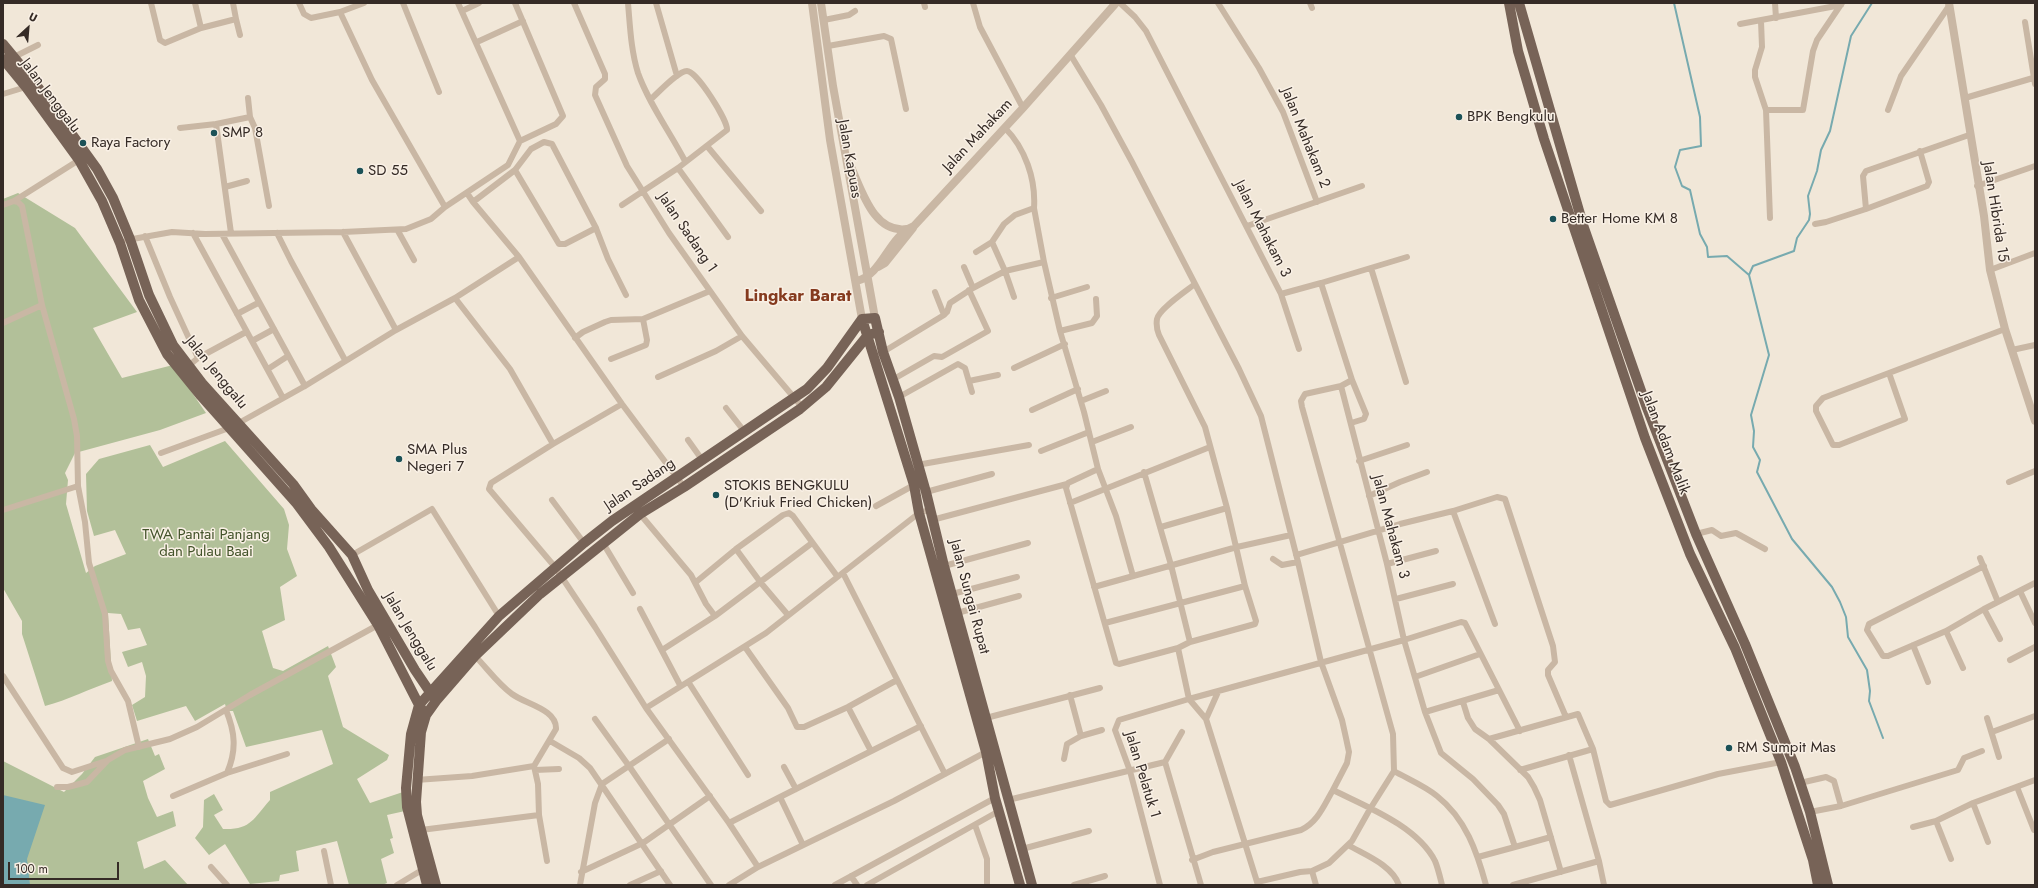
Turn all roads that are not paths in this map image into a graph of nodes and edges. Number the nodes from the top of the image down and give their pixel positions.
1 (151, 3) edge
2 (195, 3) edge
3 (233, 3) edge
4 (299, 3) edge
5 (343, 3) edge
6 (364, 3) edge
7 (403, 3) edge
8 (458, 3) edge
9 (479, 3) edge
10 (515, 3) edge
11 (574, 3) edge
12 (628, 3) edge
13 (656, 3) edge
14 (812, 3) edge
15 (821, 3) edge
16 (973, 3) edge
17 (1116, 3) edge
18 (1120, 3) edge
19 (1218, 3) edge
20 (1509, 3) edge
21 (1519, 3) edge
22 (1775, 3) edge
23 (1841, 4) edge
24 (1949, 4) edge
25 (343, 11) junction
26 (462, 11) junction
27 (855, 11) dead end
28 (236, 18) junction
29 (1776, 18) junction
30 (824, 20) junction
31 (523, 21) junction
32 (1761, 21) junction
33 (2025, 22) dead end
34 (1740, 24) dead end
35 (201, 28) junction
36 (240, 35) dead end
37 (477, 42) junction
38 (3, 44) edge
39 (38, 45) dead end
40 (828, 46) junction
41 (1070, 54) junction
42 (14, 57) junction
43 (3, 59) edge
44 (677, 76) junction
45 (2033, 78) junction
46 (2035, 84) edge
47 (834, 86) junction
48 (26, 87) junction
49 (824, 87) junction
50 (439, 92) dead end
51 (3, 94) edge
52 (248, 98) dead end
53 (1965, 98) junction
54 (650, 99) junction
55 (1023, 108) junction
56 (906, 109) dead end
57 (1766, 110) junction
58 (1888, 110) dead end
59 (250, 118) junction
60 (216, 124) junction
61 (180, 128) dead end
62 (1005, 128) junction
63 (1556, 135) junction
64 (1969, 136) junction
65 (1544, 139) junction
66 (520, 141) junction
67 (706, 146) junction
68 (1920, 151) junction
69 (847, 157) junction
70 (79, 160) junction
71 (686, 160) junction
72 (2035, 166) edge
73 (678, 168) junction
74 (515, 170) junction
75 (247, 181) dead end
76 (1362, 186) dead end
77 (1978, 186) junction
78 (225, 187) junction
79 (643, 192) junction
80 (467, 193) junction
81 (14, 201) junction
82 (473, 202) junction
83 (1317, 202) junction
84 (3, 205) edge
85 (622, 205) dead end
86 (270, 206) dead end
87 (445, 207) junction
88 (1034, 208) junction
89 (1866, 209) junction
90 (761, 211) dead end
91 (1770, 218) dead end
92 (1815, 224) dead end
93 (1247, 226) junction
94 (911, 227) junction
95 (596, 228) junction
96 (398, 230) junction
97 (343, 232) junction
98 (193, 233) junction
99 (231, 233) junction
100 (277, 233) junction
101 (222, 234) junction
102 (145, 236) junction
103 (728, 237) dead end
104 (130, 239) junction
105 (120, 242) junction
106 (992, 242) junction
107 (976, 252) dead end
108 (2035, 253) edge
109 (519, 257) junction
110 (1407, 257) dead end
111 (414, 260) dead end
112 (1044, 262) junction
113 (964, 267) dead end
114 (1371, 268) junction
115 (1990, 270) junction
116 (1005, 271) junction
117 (867, 278) junction
118 (857, 281) junction
119 (1321, 283) junction
120 (1194, 284) junction
121 (1087, 287) dead end
122 (971, 289) junction
123 (710, 292) junction
124 (935, 292) dead end
125 (1281, 294) junction
126 (626, 295) dead end
127 (1014, 297) dead end
128 (455, 298) junction
129 (1051, 298) junction
130 (1096, 299) dead end
131 (258, 302) junction
132 (42, 305) junction
133 (237, 314) junction
134 (944, 315) junction
135 (875, 318) junction
136 (643, 319) junction
137 (862, 320) junction
138 (3, 323) edge
139 (2005, 328) junction
140 (274, 329) junction
141 (396, 330) junction
142 (1060, 331) junction
143 (246, 332) junction
144 (879, 332) junction
145 (868, 335) junction
146 (742, 336) junction
147 (575, 338) junction
148 (252, 341) junction
149 (1065, 344) junction
150 (2035, 345) edge
151 (1299, 349) dead end
152 (2012, 350) junction
153 (883, 352) junction
154 (288, 356) junction
155 (198, 358) junction
156 (611, 359) dead end
157 (345, 360) junction
158 (1014, 368) dead end
159 (185, 369) junction
160 (268, 369) junction
161 (1889, 373) junction
162 (998, 375) dead end
163 (658, 377) dead end
164 (892, 380) junction
165 (1352, 380) junction
166 (969, 381) junction
167 (1406, 382) dead end
168 (305, 386) junction
169 (1341, 386) junction
170 (1078, 390) junction
171 (1106, 391) dead end
172 (972, 392) dead end
173 (795, 397) junction
174 (899, 397) junction
175 (283, 398) junction
176 (1081, 401) junction
177 (622, 404) junction
178 (802, 407) junction
179 (726, 408) dead end
180 (1032, 410) dead end
181 (2034, 417) edge
182 (1351, 424) junction
183 (233, 426) junction
184 (1131, 427) dead end
185 (744, 431) junction
186 (1089, 432) junction
187 (688, 440) dead end
188 (1092, 442) junction
189 (554, 444) junction
190 (1029, 445) dead end
191 (1407, 445) dead end
192 (1210, 447) junction
193 (1041, 451) dead end
194 (162, 453) dead end
195 (703, 460) junction
196 (1359, 461) junction
197 (917, 465) junction
198 (1098, 469) junction
199 (1144, 472) junction
200 (1427, 472) dead end
201 (2035, 472) edge
202 (992, 474) dead end
203 (677, 477) junction
204 (2009, 482) dead end
205 (1067, 484) junction
206 (914, 485) junction
207 (78, 486) junction
208 (684, 487) junction
209 (1106, 489) junction
210 (926, 492) junction
211 (1369, 496) junction
212 (552, 500) dead end
213 (1070, 503) junction
214 (876, 506) dead end
215 (1227, 508) junction
216 (3, 510) edge
217 (929, 510) junction
218 (1453, 511) junction
219 (919, 513) junction
220 (640, 514) junction
221 (932, 520) junction
222 (1161, 527) junction
223 (1378, 531) junction
224 (1696, 534) junction
225 (1291, 535) junction
226 (1340, 541) junction
227 (584, 543) junction
228 (603, 543) junction
229 (1028, 543) dead end
230 (812, 544) junction
231 (1237, 547) junction
232 (736, 549) junction
233 (1765, 549) dead end
234 (1436, 551) dead end
235 (352, 555) junction
236 (1296, 555) junction
237 (1980, 558) dead end
238 (1273, 559) dead end
239 (1298, 562) junction
240 (1387, 564) junction
241 (1171, 565) junction
242 (944, 566) junction
243 (1984, 566) junction
244 (555, 567) junction
245 (844, 573) junction
246 (561, 576) junction
247 (837, 576) junction
248 (1133, 576) junction
249 (1017, 577) dead end
250 (696, 582) junction
251 (761, 583) junction
252 (2035, 583) edge
253 (1453, 584) dead end
254 (1245, 586) junction
255 (1094, 587) junction
256 (2020, 591) junction
257 (633, 593) dead end
258 (952, 594) junction
259 (1019, 596) dead end
260 (1396, 599) junction
261 (1998, 602) junction
262 (1180, 604) junction
263 (640, 609) dead end
264 (1984, 609) junction
265 (957, 613) junction
266 (788, 615) junction
267 (499, 616) junction
268 (715, 616) junction
269 (1106, 623) junction
270 (2035, 623) edge
271 (1495, 624) dead end
272 (378, 625) junction
273 (1946, 631) junction
274 (2000, 639) dead end
275 (1404, 640) junction
276 (1190, 642) junction
277 (1745, 644) junction
278 (1913, 645) junction
279 (745, 647) junction
280 (1178, 648) junction
281 (1735, 648) junction
282 (2035, 648) edge
283 (662, 650) junction
284 (1369, 651) junction
285 (1480, 654) junction
286 (475, 656) junction
287 (2010, 660) dead end
288 (1321, 662) junction
289 (1962, 668) dead end
290 (1757, 672) junction
291 (3, 676) edge
292 (1745, 676) junction
293 (1415, 677) junction
294 (971, 679) junction
295 (897, 680) junction
296 (1928, 682) dead end
297 (689, 683) junction
298 (680, 685) junction
299 (1100, 688) dead end
300 (1499, 690) junction
301 (429, 692) junction
302 (1218, 692) junction
303 (1070, 695) junction
304 (1189, 699) junction
305 (436, 701) junction
306 (1463, 702) junction
307 (419, 705) junction
308 (848, 707) junction
309 (646, 708) junction
310 (226, 710) junction
311 (1425, 712) junction
312 (426, 715) junction
313 (2035, 716) edge
314 (986, 718) junction
315 (1566, 718) junction
316 (1987, 718) dead end
317 (595, 719) dead end
318 (1206, 719) junction
319 (920, 726) junction
320 (1102, 730) dead end
321 (1520, 731) junction
322 (1182, 732) dead end
323 (1992, 732) junction
324 (1081, 736) junction
325 (669, 739) junction
326 (1489, 739) junction
327 (550, 741) junction
328 (139, 747) junction
329 (1593, 749) junction
330 (871, 751) junction
331 (1982, 751) dead end
332 (986, 752) junction
333 (287, 754) dead end
334 (1570, 755) junction
335 (1999, 757) dead end
336 (1064, 759) dead end
337 (108, 760) junction
338 (1165, 762) junction
339 (629, 766) junction
340 (1783, 766) junction
341 (784, 767) dead end
342 (1795, 767) junction
343 (535, 768) junction
344 (559, 769) dead end
345 (1520, 770) junction
346 (1130, 771) junction
347 (1394, 771) junction
348 (227, 772) junction
349 (945, 774) junction
350 (748, 775) dead end
351 (416, 780) junction
352 (2035, 780) edge
353 (1800, 783) junction
354 (602, 784) junction
355 (57, 787) dead end
356 (2017, 787) junction
357 (796, 789) junction
358 (1333, 790) junction
359 (173, 796) dead end
360 (710, 796) junction
361 (780, 797) junction
362 (995, 798) junction
363 (1008, 800) junction
364 (1973, 803) junction
365 (1841, 806) junction
366 (1370, 809) junction
367 (998, 811) junction
368 (1810, 812) junction
369 (539, 815) junction
370 (1798, 815) junction
371 (1936, 821) junction
372 (729, 823) junction
373 (670, 825) junction
374 (975, 825) junction
375 (1914, 827) dead end
376 (421, 830) junction
377 (2034, 830) dead end
378 (1089, 831) dead end
379 (1551, 837) junction
380 (1988, 842) dead end
381 (643, 843) junction
382 (804, 845) junction
383 (1246, 845) junction
384 (1348, 845) junction
385 (1515, 847) junction
386 (1022, 849) junction
387 (324, 851) dead end
388 (1478, 857) junction
389 (1951, 859) dead end
390 (1192, 860) junction
391 (547, 861) dead end
392 (1599, 861) junction
393 (211, 867) dead end
394 (758, 868) junction
395 (422, 870) junction
396 (661, 871) junction
397 (1312, 871) junction
398 (581, 872) junction
399 (1561, 872) junction
400 (851, 876) junction
401 (1105, 876) dead end
402 (1526, 883) edge
403 (1258, 884) edge
404 (227, 885) edge
405 (331, 885) edge
406 (397, 885) edge
407 (426, 885) edge
408 (436, 885) edge
409 (580, 885) edge
410 (630, 885) edge
411 (670, 885) edge
412 (711, 885) edge
413 (729, 885) edge
414 (835, 885) edge
415 (857, 885) edge
416 (867, 885) edge
417 (987, 885) edge
418 (1020, 885) edge
419 (1032, 885) edge
420 (1074, 885) edge
421 (1160, 885) edge
422 (1200, 885) edge
423 (1316, 885) edge
424 (1399, 885) edge
425 (1442, 885) edge
426 (1486, 885) edge
427 (1513, 885) edge
428 (1604, 885) edge
429 (1818, 885) edge
430 (1828, 885) edge

1 - 35 street
2 - 35 street
3 - 28 street
4 - 25 street
5 - 25 street
6 - 25 street
7 - 50 street
8 - 26 street
9 - 26 street
10 - 31 street
11 - 79 street
12 - 54 street
13 - 44 street
14 - 49 street, Jalan Kapuas
15 - 30 street, Jalan Kapuas
16 - 55 street
17 - 41 street, Jalan Mahakam
18 - 93 street, Jalan Mahakam 3
19 - 83 street, Jalan Mahakam 2
20 - 65 main road, Jalan Adam Malik
21 - 63 main road, Jalan Adam Malik
22 - 29 street
23 - 29 street
23 - 57 street
24 - 53 street, Jalan Hibrida 15
24 - 58 street
25 - 87 street
26 - 37 street
27 - 30 street
28 - 35 street
28 - 36 street
29 - 32 street
30 - 40 street, Jalan Kapuas
31 - 37 street
31 - 66 street
32 - 34 street
32 - 57 street
33 - 45 street
37 - 66 street
38 - 42 main road, Jalan Jenggalu
39 - 42 street
40 - 47 street, Jalan Kapuas
40 - 56 street
41 - 55 street, Jalan Mahakam
41 - 120 street
42 - 104 main road, Jalan Jenggalu
43 - 48 main road, Jalan Jenggalu
44 - 54 street
44 - 67 street, Jalan Sadang 1
45 - 46 street
45 - 53 street
47 - 49 street
47 - 69 street, Jalan Kapuas
48 - 51 street
48 - 70 main road, Jalan Jenggalu
49 - 118 street, Jalan Kapuas
52 - 59 street
53 - 64 street, Jalan Hibrida 15
54 - 71 street
55 - 62 street, Jalan Mahakam
57 - 91 street
59 - 60 street
59 - 86 street
60 - 61 street
60 - 78 street
62 - 88 street
62 - 94 street, Jalan Mahakam
63 - 65 main road
63 - 224 main road, Jalan Adam Malik
64 - 68 street
64 - 77 street, Jalan Hibrida 15
65 - 281 main road, Jalan Adam Malik
66 - 80 street
67 - 71 street, Jalan Sadang 1
67 - 90 street
68 - 89 street
68 - 89 street
69 - 94 street
69 - 117 street, Jalan Kapuas
70 - 81 street
70 - 105 main road, Jalan Jenggalu
71 - 73 street, Jalan Sadang 1
72 - 77 street
73 - 79 street, Jalan Sadang 1
73 - 103 street
74 - 82 street
74 - 95 street
74 - 95 street
75 - 78 street
76 - 83 street
77 - 115 street, Jalan Hibrida 15
78 - 99 street
79 - 85 street
79 - 123 street, Jalan Sadang 1
80 - 82 street
80 - 87 street
81 - 84 street
81 - 132 street
82 - 109 street
83 - 93 street
87 - 96 street
88 - 106 street
88 - 112 street
89 - 92 street
93 - 125 street, Jalan Mahakam 3
94 - 117 street, Jalan Mahakam
95 - 126 street
96 - 97 street
96 - 111 street
97 - 100 street
97 - 141 street
98 - 101 street
98 - 102 street
98 - 133 street
99 - 100 street
99 - 101 street
100 - 157 street
101 - 131 street
102 - 104 street
102 - 155 street
104 - 105 street
104 - 159 main road, Jalan Jenggalu
105 - 159 main road, Jalan Jenggalu
106 - 107 street
106 - 116 street
108 - 115 street
109 - 128 street
109 - 147 street
110 - 114 street, Jalan Mahakam 3
112 - 116 street
112 - 129 street
113 - 122 street
114 - 119 street, Jalan Mahakam 3
114 - 167 street
115 - 139 street, Jalan Hibrida 15
116 - 122 street
116 - 127 street
117 - 118 street
117 - 135 street, Jalan Kapuas
118 - 137 street, Jalan Kapuas
119 - 125 street, Jalan Mahakam 3
119 - 165 street
120 - 192 street
120 - 225 street
121 - 129 street
122 - 134 street
122 - 164 street
123 - 136 street
123 - 146 street, Jalan Sadang 1
124 - 134 street
125 - 151 street
128 - 141 street
128 - 189 street
129 - 142 street
130 - 142 street
131 - 133 street
131 - 140 street
132 - 138 street
132 - 207 street
133 - 143 street
134 - 153 street
135 - 137 main road
135 - 144 main road, Jalan Sungai Rupat
136 - 147 street
136 - 156 street
137 - 145 main road, Jalan Sungai Rupat
137 - 173 main road, Jalan Sadang
139 - 152 street, Jalan Hibrida 15
139 - 161 street
140 - 148 street
140 - 154 street
141 - 157 street
142 - 149 street
143 - 148 street
143 - 155 street
144 - 145 main road
144 - 153 main road, Jalan Sungai Rupat
145 - 178 main road
145 - 206 main road, Jalan Sungai Rupat
146 - 163 street
146 - 173 street, Jalan Sadang 1
147 - 177 street
148 - 160 street
149 - 158 street
149 - 170 street
150 - 152 street
152 - 181 street, Jalan Hibrida 15
153 - 164 main road, Jalan Sungai Rupat
154 - 160 street
154 - 168 street
155 - 159 street
157 - 168 street
159 - 183 main road, Jalan Jenggalu
160 - 175 street
161 - 161 street
162 - 166 street
164 - 174 main road, Jalan Sungai Rupat
165 - 169 street
165 - 182 street
166 - 172 street
166 - 174 street
168 - 175 street
169 - 182 street, Jalan Mahakam 3
169 - 226 street
170 - 176 street
170 - 180 street
171 - 176 street
173 - 178 street, Jalan Sadang 1
173 - 185 main road, Jalan Sadang
174 - 197 main road, Jalan Sungai Rupat
175 - 183 street
176 - 186 street
177 - 189 street
177 - 203 street
178 - 208 main road
179 - 185 street
182 - 196 street, Jalan Mahakam 3
183 - 194 street
183 - 235 main road, Jalan Jenggalu
183 - 272 main road, Jalan Jenggalu
184 - 188 street
185 - 195 main road, Jalan Sadang
186 - 188 street
186 - 193 street
187 - 195 street
188 - 198 street
189 - 244 street
190 - 197 street
191 - 196 street
192 - 199 street
192 - 215 street
195 - 203 main road, Jalan Sadang
196 - 211 street, Jalan Mahakam 3
197 - 210 main road, Jalan Sungai Rupat
198 - 205 street
198 - 209 street
199 - 209 street
199 - 222 street
200 - 211 street
201 - 204 street
202 - 210 street
203 - 208 street
203 - 227 main road, Jalan Sadang
205 - 213 street
205 - 221 street
206 - 214 street
206 - 219 main road, Jalan Sungai Rupat
207 - 216 street
207 - 328 street
208 - 220 main road
209 - 213 street
209 - 248 street
210 - 217 main road, Jalan Sungai Rupat
211 - 223 street, Jalan Mahakam 3
212 - 227 street
213 - 255 street
215 - 222 street
215 - 231 street
217 - 219 street
217 - 221 main road, Jalan Sungai Rupat
218 - 223 street
218 - 271 street
218 - 315 street
219 - 245 street
219 - 294 main road, Jalan Sungai Rupat
220 - 228 main road
220 - 250 street
221 - 242 main road, Jalan Sungai Rupat
222 - 241 street
223 - 226 street
223 - 240 street, Jalan Mahakam 3
224 - 233 street
224 - 277 main road, Jalan Adam Malik
225 - 231 street
225 - 236 street
226 - 236 street
226 - 284 street
227 - 244 main road, Jalan Sadang
228 - 246 main road
228 - 257 street
229 - 242 street
230 - 232 street
230 - 247 street
230 - 251 street
231 - 241 street
231 - 254 street
232 - 250 street
232 - 251 street
234 - 240 street
235 - 267 street
235 - 301 main road, Jalan Jenggalu
236 - 239 street
237 - 243 street
238 - 239 street
239 - 288 street
240 - 260 street, Jalan Mahakam 3
241 - 248 street
241 - 262 street
242 - 258 main road, Jalan Sungai Rupat
243 - 261 street
243 - 278 street
244 - 246 street
244 - 267 main road, Jalan Sadang
245 - 247 street
245 - 295 street
246 - 286 main road
246 - 309 street
247 - 266 street
248 - 255 street
249 - 258 street
250 - 268 street
251 - 266 street
251 - 268 street
252 - 256 street
253 - 260 street
254 - 262 street
254 - 276 street
255 - 269 street
256 - 261 street
256 - 270 street
258 - 265 main road, Jalan Sungai Rupat
259 - 265 street
260 - 275 street, Jalan Mahakam 3
261 - 264 street
262 - 269 street
262 - 276 street
263 - 283 street
264 - 273 street
264 - 274 street
265 - 294 main road, Jalan Sungai Rupat
266 - 279 street
267 - 301 main road, Jalan Sadang
268 - 283 street
269 - 280 street
272 - 307 main road, Jalan Jenggalu
272 - 310 street
273 - 278 street
273 - 289 street
275 - 284 street
275 - 285 street
275 - 293 street, Jalan Mahakam 3
276 - 280 street
277 - 281 main road
277 - 290 main road, Jalan Adam Malik
278 - 296 street
279 - 297 street
279 - 308 street
280 - 304 street
281 - 292 main road, Jalan Adam Malik
282 - 287 street
283 - 298 street
284 - 288 street
284 - 347 street
285 - 293 street
285 - 300 street
286 - 305 main road
286 - 327 street
288 - 302 street
288 - 358 street
290 - 292 main road
290 - 342 main road, Jalan Adam Malik
291 - 337 street
292 - 340 main road, Jalan Adam Malik
293 - 311 street, Jalan Mahakam 3
294 - 314 main road, Jalan Sungai Rupat
294 - 332 main road, Jalan Sungai Rupat
295 - 308 street
295 - 319 street
297 - 298 street
297 - 350 street
298 - 309 street
299 - 303 street
300 - 306 street
300 - 321 street
301 - 305 main road, Jalan Jenggalu
301 - 307 main road, Jalan Sadang
302 - 304 street
302 - 318 street
303 - 314 street
303 - 324 street
304 - 318 street
304 - 346 street, Jalan Pelatuk 1
305 - 312 main road
306 - 311 street
306 - 326 street
307 - 312 main road, Jalan Jenggalu
307 - 395 main road
308 - 330 street
309 - 325 street
310 - 328 street
310 - 348 street
311 - 385 street, Jalan Mahakam 3
312 - 351 main road
313 - 323 street
314 - 363 main road, Jalan Sungai Rupat
315 - 321 street
315 - 329 street
316 - 323 street
317 - 339 street
318 - 383 street
319 - 330 street
319 - 349 street
320 - 324 street
321 - 326 street
322 - 338 street
323 - 335 street
324 - 336 street
325 - 339 street
325 - 360 street
326 - 345 street
327 - 343 street
327 - 354 street
328 - 337 street
329 - 334 street
329 - 340 street
330 - 357 street
331 - 365 street
332 - 349 street
332 - 362 main road, Jalan Sungai Rupat
333 - 348 street
334 - 345 street
334 - 392 street
337 - 355 street
338 - 346 street
338 - 390 street
339 - 354 street
339 - 373 street
340 - 342 main road
340 - 370 main road, Jalan Adam Malik
341 - 357 street
342 - 353 main road, Jalan Adam Malik
343 - 344 street
343 - 351 street
343 - 369 street
345 - 379 street
346 - 363 street
346 - 421 street, Jalan Pelatuk 1
347 - 366 street
347 - 388 street
348 - 359 street
349 - 382 street
351 - 376 main road
352 - 356 street
353 - 365 street
353 - 368 main road, Jalan Adam Malik
354 - 381 street
354 - 398 street
356 - 364 street
356 - 377 street
357 - 361 street
358 - 366 street
358 - 383 street
360 - 372 street
360 - 373 street
361 - 372 street
361 - 382 street
362 - 367 main road, Jalan Sungai Rupat
362 - 400 street
363 - 386 main road, Jalan Sungai Rupat
364 - 371 street
364 - 380 street
365 - 368 street
366 - 384 street
366 - 425 street
367 - 374 street
367 - 418 main road, Jalan Sungai Rupat
368 - 370 main road
368 - 430 main road, Jalan Adam Malik
369 - 376 street
369 - 391 street
370 - 429 main road, Jalan Adam Malik
371 - 375 street
371 - 389 street
372 - 394 street
373 - 381 street
373 - 412 street
374 - 416 street
374 - 417 street
376 - 408 main road
378 - 386 street
379 - 385 street
379 - 399 street
381 - 396 street
381 - 398 street
382 - 394 street
383 - 390 street
383 - 403 street
384 - 397 street
384 - 424 street
385 - 388 street
386 - 419 main road, Jalan Sungai Rupat
387 - 405 street
388 - 426 street
390 - 422 street
392 - 399 street
392 - 428 street
393 - 404 street
394 - 413 street
395 - 406 street
395 - 407 main road
396 - 410 street
396 - 411 street
397 - 403 street
397 - 423 street
398 - 409 street
399 - 402 street
400 - 414 street
400 - 415 street
401 - 420 street
402 - 427 street

